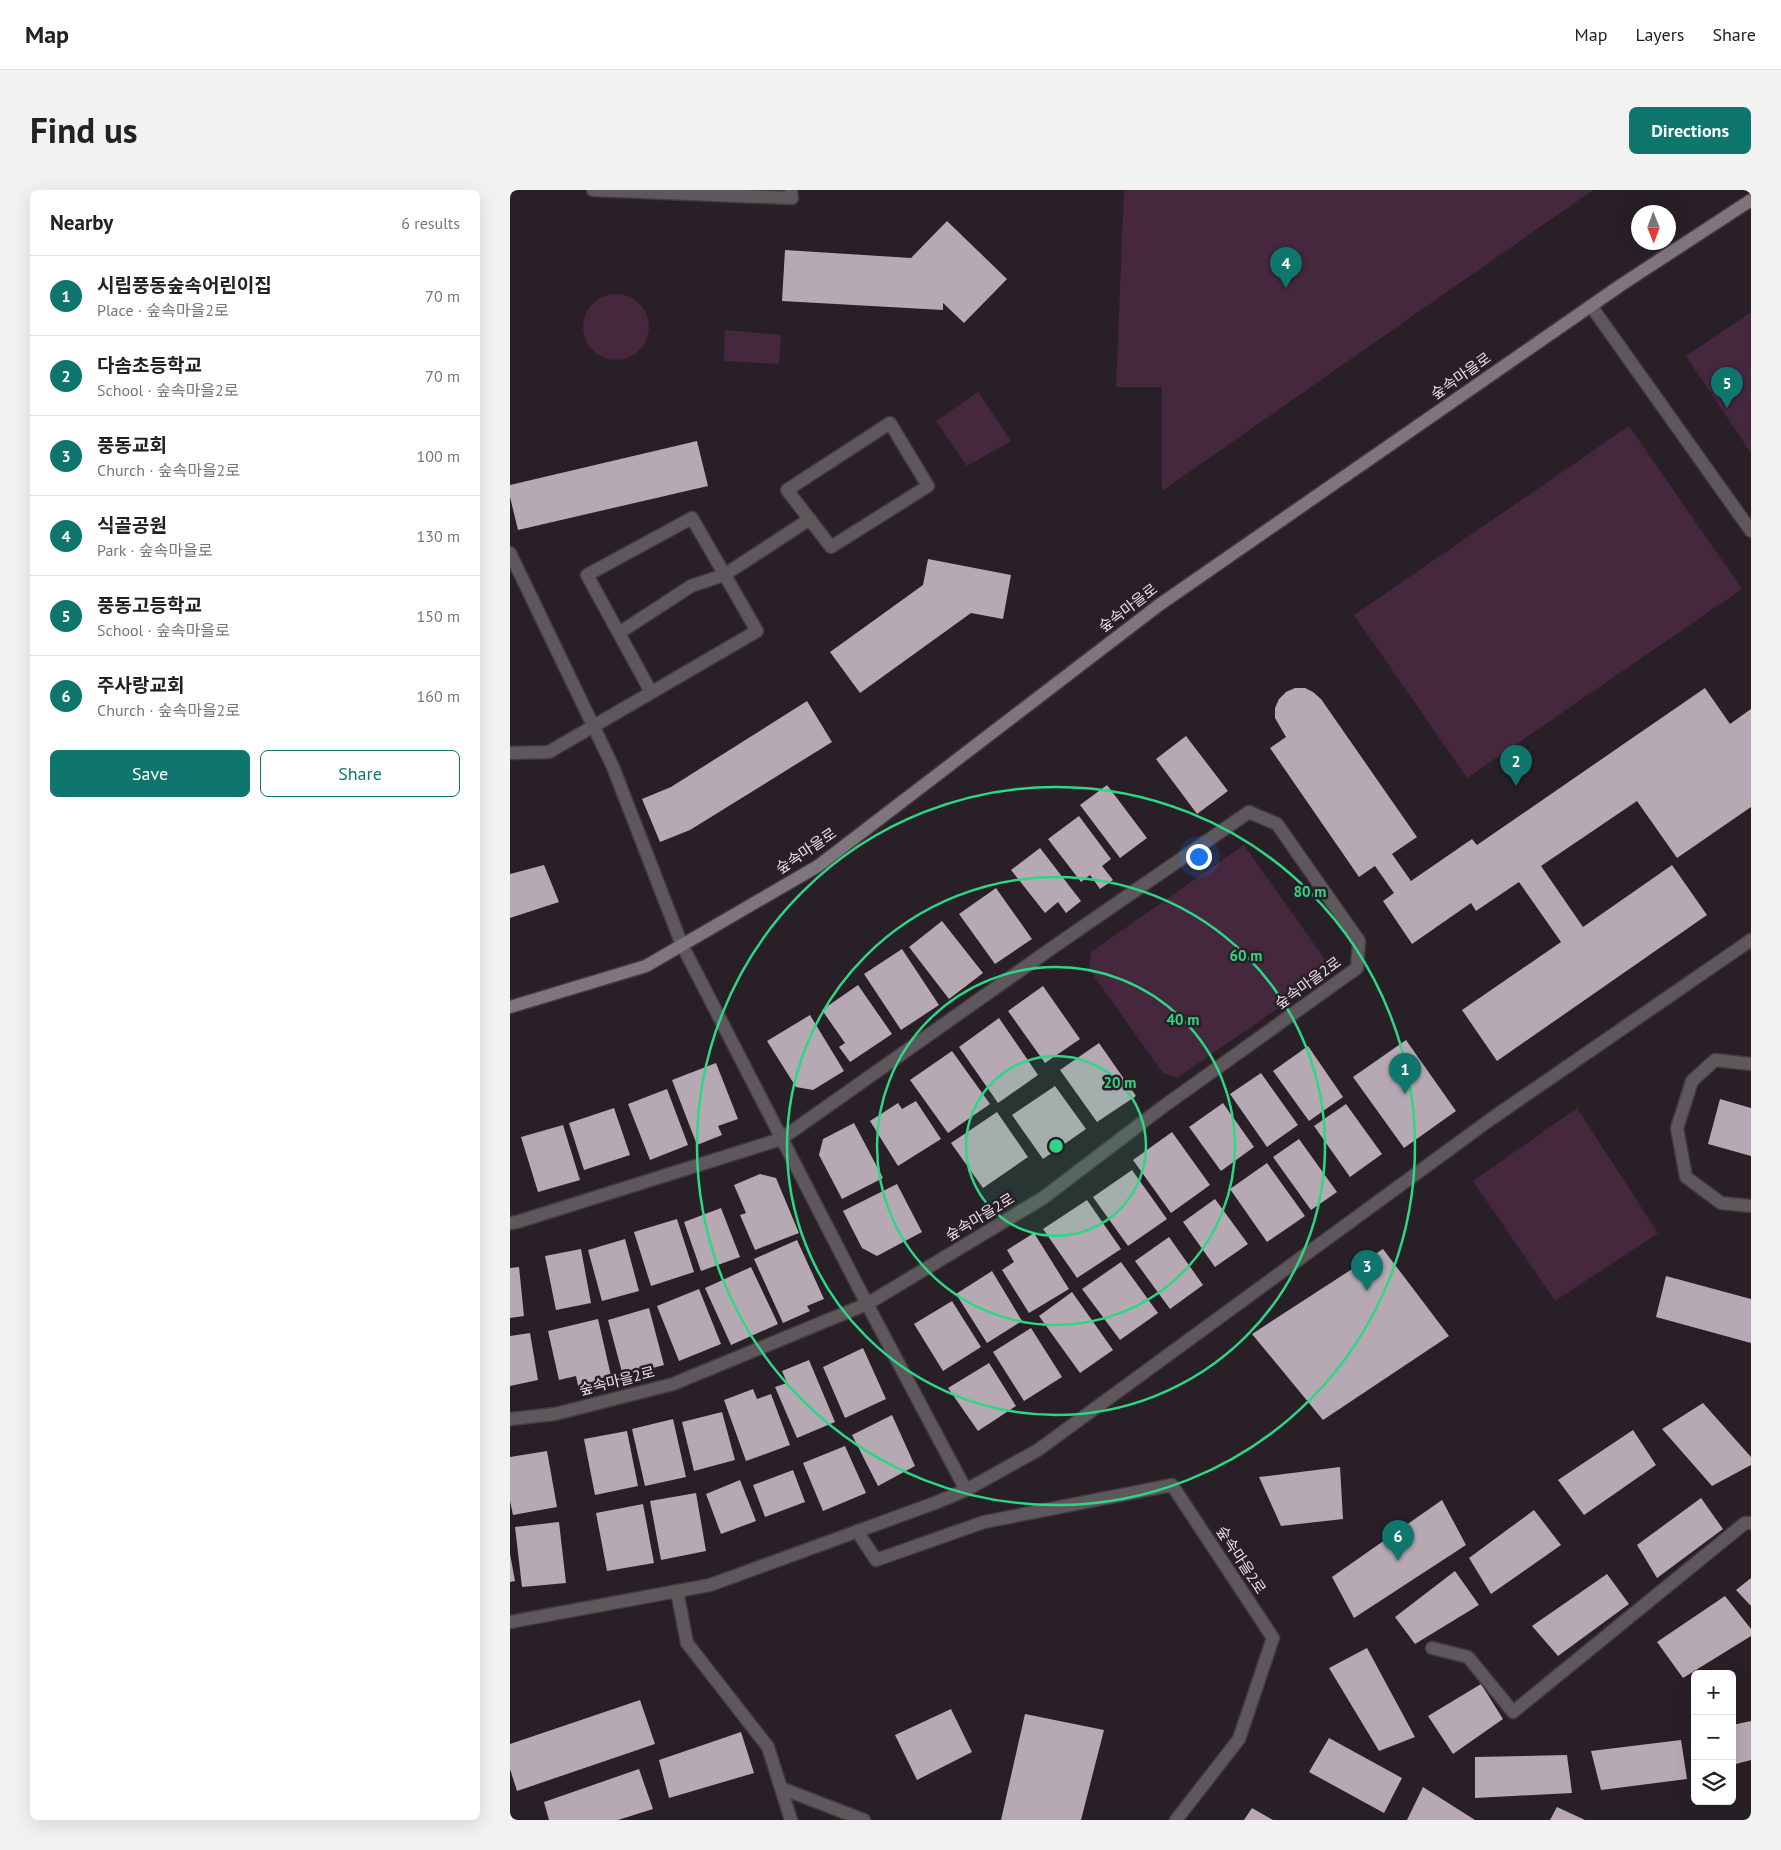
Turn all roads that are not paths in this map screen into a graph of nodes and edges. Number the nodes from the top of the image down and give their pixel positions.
1 (593, 190) edge
2 (791, 190) edge
3 (1751, 200) edge
4 (1591, 306) junction
5 (810, 519) junction
6 (1751, 531) edge
7 (510, 553) edge
8 (724, 575) junction
9 (619, 633) junction
10 (651, 692) junction
11 (593, 726) junction
12 (510, 753) edge
13 (1751, 940) edge
14 (682, 945) junction
15 (510, 1007) edge
16 (1751, 1064) edge
17 (782, 1139) junction
18 (1751, 1206) edge
19 (510, 1223) edge
20 (867, 1304) junction
21 (510, 1419) edge
22 (966, 1490) junction
23 (1751, 1523) edge
24 (857, 1531) junction
25 (677, 1591) junction
26 (510, 1622) edge
27 (1432, 1648) dead end
28 (781, 1788) junction
29 (791, 1820) edge
30 (864, 1820) edge
31 (1176, 1820) edge

1 - 2 street
3 - 4 main road, 숲속마을로
4 - 6 street
4 - 14 main road, 숲속마을로
5 - 5 street
5 - 8 street
7 - 11 street
8 - 9 street
8 - 9 street
8 - 10 street
9 - 10 street
10 - 11 street
11 - 12 street
11 - 14 street
13 - 22 street
14 - 15 main road, 숲속마을로
14 - 17 street
16 - 18 street
17 - 19 street, 숲속마을2로
17 - 20 street
17 - 20 street, 숲속마을2로
20 - 21 street, 숲속마을2로
20 - 22 street
22 - 24 street
23 - 27 street
24 - 25 street
24 - 31 street, 숲속마을2로
25 - 26 street
25 - 28 street
28 - 29 street
28 - 30 street

